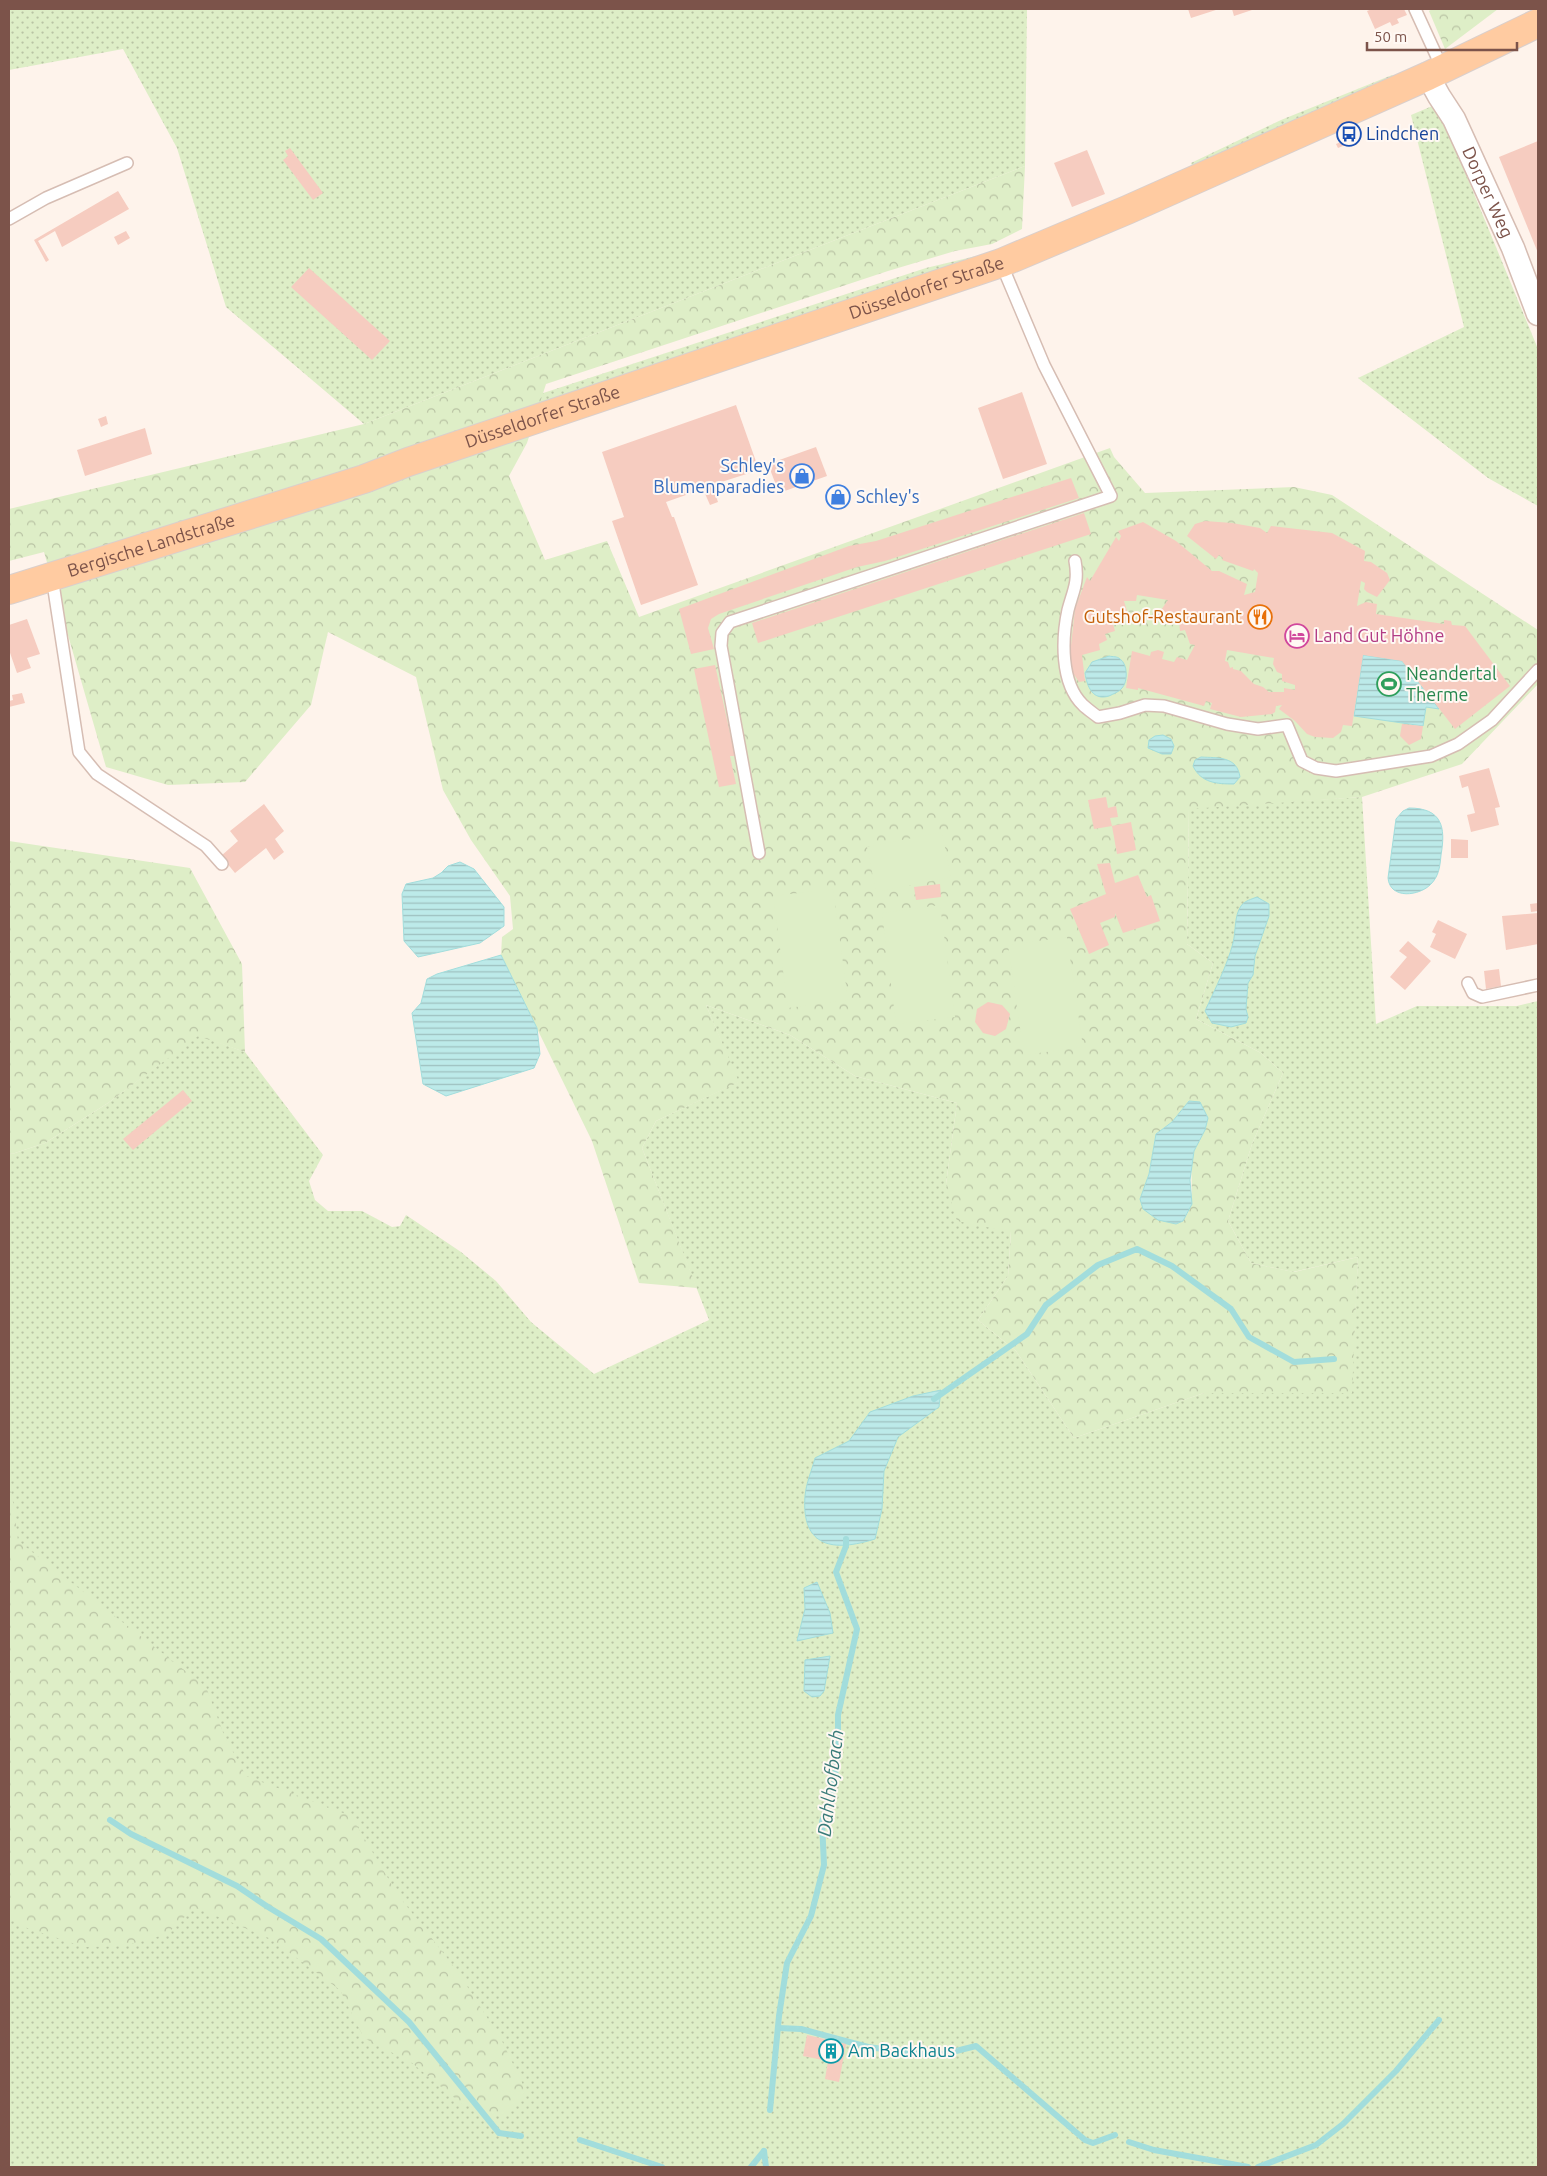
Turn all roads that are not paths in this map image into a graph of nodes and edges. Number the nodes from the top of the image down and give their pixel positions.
1 (1415, 9) edge
2 (1538, 23) edge
3 (1436, 73) junction
4 (127, 163) dead end
5 (9, 219) edge
6 (1001, 263) junction
7 (1538, 314) edge
8 (294, 500) joint
9 (1075, 561) dead end
10 (52, 577) junction
11 (9, 590) edge
12 (1538, 670) edge
13 (759, 854) dead end
14 (222, 864) dead end
15 (1468, 983) dead end
16 (1538, 985) edge

1 - 3 lane
2 - 3 main road, Düsseldorfer Straße
3 - 6 main road, Düsseldorfer Straße
3 - 7 street, Dorper Weg
4 - 5 lane
6 - 8 main road, Düsseldorfer Straße
6 - 13 lane
8 - 10 main road, Bergische Landstraße
9 - 12 lane
10 - 11 main road, Bergische Landstraße
10 - 14 lane
15 - 16 lane

